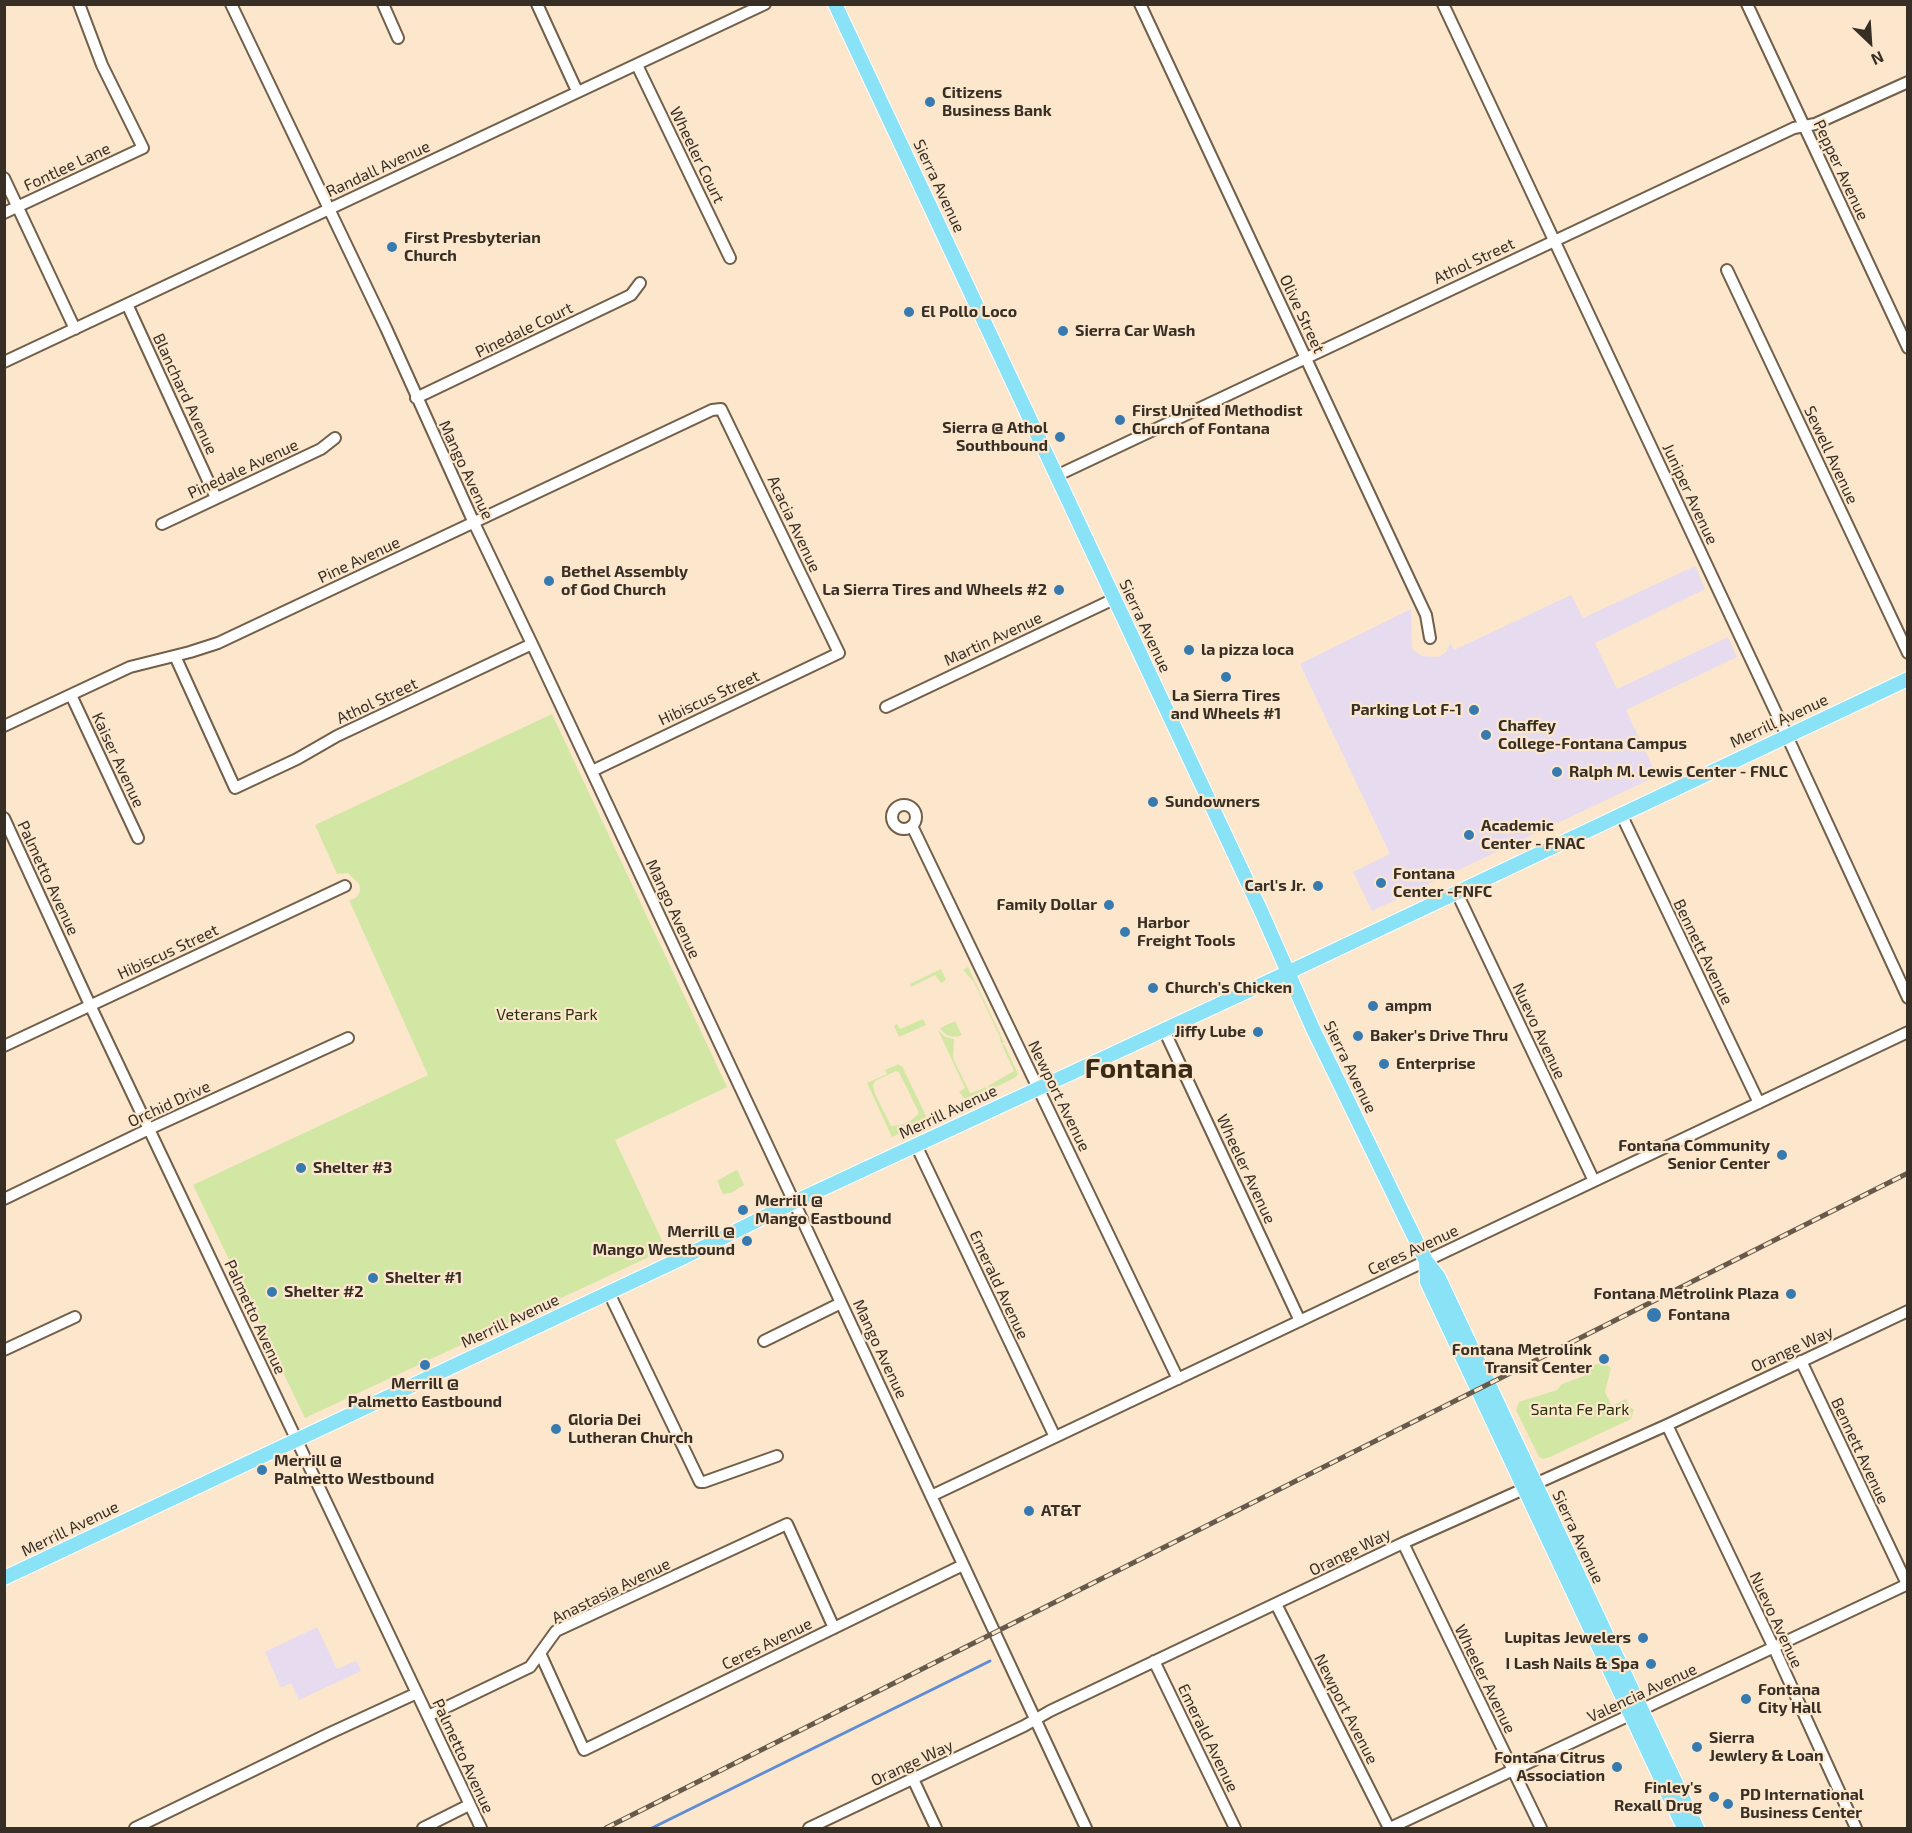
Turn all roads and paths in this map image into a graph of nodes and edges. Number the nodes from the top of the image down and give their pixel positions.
1 (79, 4) edge
2 (231, 4) edge
3 (383, 4) edge
4 (537, 4) edge
5 (765, 4) edge
6 (835, 4) edge
7 (1140, 4) edge
8 (1443, 4) edge
9 (1747, 4) edge
10 (398, 38) dead end
11 (637, 65) junction
12 (1908, 82) edge
13 (578, 92) junction
14 (1804, 127) junction
15 (4, 178) edge
16 (18, 206) junction
17 (327, 209) junction
18 (4, 213) edge
19 (1554, 240) junction
20 (730, 258) dead end
21 (1727, 270) dead end
22 (640, 283) dead end
23 (127, 304) junction
24 (75, 329) junction
25 (1908, 348) edge
26 (1306, 357) junction
27 (4, 362) edge
28 (416, 398) junction
29 (721, 409) joint
30 (335, 438) dead end
31 (1056, 476) junction
32 (216, 498) junction
33 (474, 523) junction
34 (162, 524) dead end
35 (1114, 598) junction
36 (1430, 638) dead end
37 (532, 644) junction
38 (839, 653) joint
39 (1908, 653) edge
40 (175, 656) junction
41 (1906, 682) edge
42 (71, 695) junction
43 (886, 707) dead end
44 (4, 726) edge
45 (1787, 736) junction
46 (592, 771) junction
47 (1622, 814) junction
48 (4, 818) edge
49 (912, 826) dead end
50 (138, 838) dead end
51 (345, 886) dead end
52 (1457, 893) junction
53 (1288, 973) junction
54 (1908, 998) edge
55 (90, 1005) junction
56 (1164, 1030) junction
57 (1908, 1032) edge
58 (348, 1038) dead end
59 (4, 1046) edge
60 (1038, 1088) junction
61 (1759, 1103) junction
62 (149, 1129) junction
63 (916, 1145) junction
64 (1594, 1181) junction
65 (4, 1198) edge
66 (794, 1202) junction
67 (1426, 1261) junction
68 (609, 1293) junction
69 (842, 1303) junction
70 (1908, 1311) edge
71 (75, 1317) dead end
72 (1300, 1321) junction
73 (764, 1341) dead end
74 (4, 1350) edge
75 (1801, 1361) junction
76 (1178, 1379) junction
77 (1667, 1425) junction
78 (1055, 1437) junction
79 (296, 1439) junction
80 (777, 1456) dead end
81 (1530, 1487) junction
82 (931, 1496) junction
83 (1403, 1543) junction
84 (963, 1565) junction
85 (4, 1578) edge
86 (1907, 1585) edge
87 (1276, 1604) junction
88 (834, 1628) junction
89 (1774, 1648) junction
90 (540, 1653) junction
91 (1155, 1661) junction
92 (417, 1693) junction
93 (1635, 1712) junction
94 (428, 1716) junction
95 (1034, 1718) junction
96 (1513, 1770) junction
97 (913, 1779) junction
98 (469, 1805) junction
99 (135, 1828) edge
100 (423, 1828) edge
101 (481, 1828) edge
102 (809, 1828) edge
103 (936, 1828) edge
104 (1086, 1828) edge
105 (1235, 1828) edge
106 (1390, 1828) edge
107 (1541, 1828) edge
108 (1684, 1828) edge
109 (1697, 1828) edge
110 (1856, 1828) edge

1 - 16 street, Fontlee Lane
2 - 17 street, Mango Avenue
3 - 10 street
4 - 13 street
5 - 11 street, Randall Avenue
6 - 31 main road, Sierra Avenue
7 - 26 street, Olive Street
8 - 19 street, Juniper Avenue
9 - 14 street, Pepper Avenue
11 - 13 street, Randall Avenue
11 - 20 street, Wheeler Court
12 - 14 street, Athol Street
13 - 17 street, Randall Avenue
14 - 19 street, Athol Street
14 - 25 street, Pepper Avenue
15 - 16 street
16 - 18 street, Fontlee Lane
16 - 24 street
17 - 23 street, Randall Avenue
17 - 28 street, Mango Avenue
19 - 26 street, Athol Street
19 - 45 street, Juniper Avenue
21 - 39 street, Sewell Avenue
22 - 28 street, Pinedale Court
23 - 24 street, Randall Avenue
23 - 32 street, Blanchard Avenue
24 - 27 street, Randall Avenue
26 - 31 street, Athol Street
26 - 36 street, Olive Street
28 - 33 street, Mango Avenue
29 - 33 street, Pine Avenue
29 - 38 street, Acacia Avenue
30 - 32 street, Pinedale Avenue
31 - 35 main road, Sierra Avenue
32 - 34 street, Pinedale Avenue
33 - 37 street, Mango Avenue
33 - 40 street, Pine Avenue
35 - 43 street, Martin Avenue
35 - 53 main road, Sierra Avenue
37 - 40 street, Athol Street
37 - 46 street, Mango Avenue
38 - 46 street, Hibiscus Street
40 - 42 street, Pine Avenue
41 - 45 main road, Merrill Avenue
42 - 44 street, Pine Avenue
42 - 50 street, Kaiser Avenue
45 - 47 main road, Merrill Avenue
45 - 54 street, Juniper Avenue
46 - 66 street, Mango Avenue
47 - 52 main road, Merrill Avenue
47 - 61 street, Bennett Avenue
48 - 55 street, Palmetto Avenue
49 - 60 street, Newport Avenue
51 - 55 street, Hibiscus Street
52 - 53 main road, Merrill Avenue
52 - 64 street, Nuevo Avenue
53 - 56 main road, Merrill Avenue
53 - 67 main road, Sierra Avenue
55 - 59 street, Hibiscus Street
55 - 62 street, Palmetto Avenue
56 - 60 main road, Merrill Avenue
56 - 72 street, Wheeler Avenue
57 - 61 street, Ceres Avenue
58 - 62 street, Orchid Drive
60 - 63 main road, Merrill Avenue
60 - 76 street, Newport Avenue
61 - 64 street, Ceres Avenue
62 - 65 street, Orchid Drive
62 - 79 street, Palmetto Avenue
63 - 66 main road, Merrill Avenue
63 - 78 street, Emerald Avenue
64 - 67 street, Ceres Avenue
66 - 68 main road, Merrill Avenue
66 - 69 street, Mango Avenue
67 - 72 street, Ceres Avenue
67 - 81 main road, Sierra Avenue
68 - 79 main road, Merrill Avenue
68 - 80 street
69 - 73 street
69 - 82 street, Mango Avenue
70 - 75 street, Orange Way
71 - 74 street
72 - 76 street, Ceres Avenue
75 - 77 street, Orange Way
75 - 86 street, Bennett Avenue
76 - 78 street, Ceres Avenue
77 - 81 street, Orange Way
77 - 89 street, Nuevo Avenue
78 - 82 street, Ceres Avenue
79 - 85 main road, Merrill Avenue
79 - 92 street, Palmetto Avenue
81 - 83 street, Orange Way
81 - 93 main road, Sierra Avenue
82 - 84 street, Mango Avenue
83 - 87 street, Orange Way
83 - 96 street, Wheeler Avenue
84 - 88 street, Ceres Avenue
84 - 95 street, Mango Avenue
86 - 89 street, Valencia Avenue
87 - 91 street, Orange Way
87 - 106 street, Newport Avenue
88 - 90 street, Ceres Avenue
88 - 90 street, Anastasia Avenue
89 - 93 street, Valencia Avenue
89 - 110 street, Nuevo Avenue
90 - 94 street, Anastasia Avenue
91 - 95 street, Orange Way
91 - 105 street, Emerald Avenue
92 - 94 street, Palmetto Avenue
92 - 99 street
93 - 96 street, Valencia Avenue
93 - 108 main road, Sierra Avenue
93 - 109 main road, Sierra Avenue
94 - 98 street, Palmetto Avenue
95 - 97 street, Orange Way
95 - 104 street, Mango Avenue
96 - 106 street, Valencia Avenue
96 - 107 street, Wheeler Avenue
97 - 102 street, Orange Way
97 - 103 street
98 - 100 street
98 - 101 street, Palmetto Avenue

